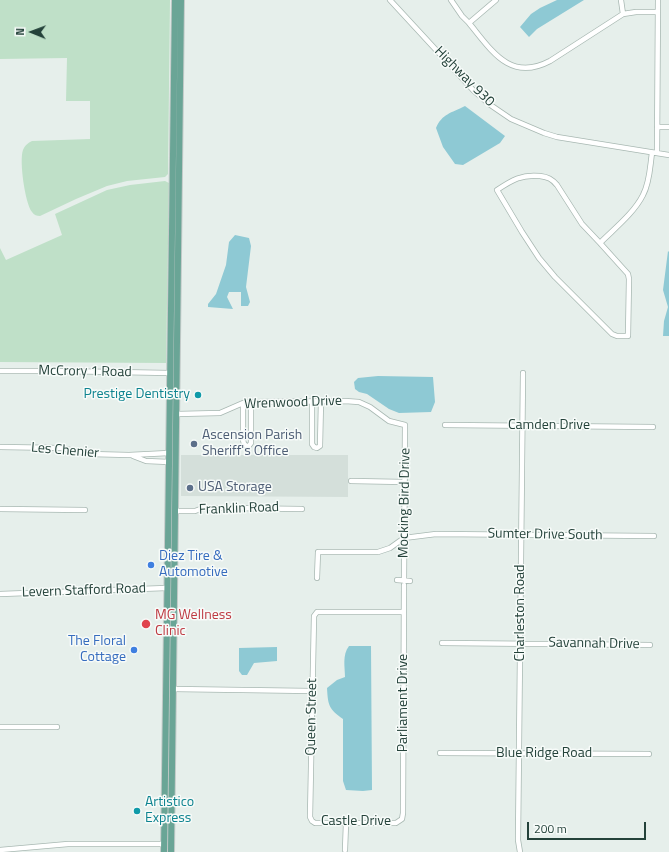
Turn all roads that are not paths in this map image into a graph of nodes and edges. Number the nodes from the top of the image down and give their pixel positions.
1 (175, 0) edge
2 (181, 0) edge
3 (390, 0) edge
4 (451, 0) edge
5 (496, 0) edge
6 (621, 0) edge
7 (658, 0) edge
8 (658, 12) junction
9 (623, 14) junction
10 (469, 23) junction
11 (657, 127) junction
12 (669, 128) edge
13 (655, 153) junction
14 (669, 155) edge
15 (600, 243) junction
16 (170, 312) junction
17 (177, 348) junction
18 (0, 371) edge
19 (170, 373) junction
20 (523, 373) dead end
21 (321, 401) junction
22 (251, 402) junction
23 (312, 402) junction
24 (243, 403) junction
25 (177, 414) junction
26 (405, 425) joint
27 (445, 425) dead end
28 (523, 426) junction
29 (653, 427) dead end
30 (0, 447) edge
31 (169, 453) junction
32 (129, 455) junction
33 (169, 462) junction
34 (351, 481) dead end
35 (171, 482) junction
36 (405, 482) junction
37 (0, 509) edge
38 (302, 509) dead end
39 (85, 510) dead end
40 (176, 511) junction
41 (176, 527) junction
42 (522, 534) junction
43 (654, 536) dead end
44 (404, 538) junction
45 (318, 578) dead end
46 (397, 580) dead end
47 (410, 580) dead end
48 (404, 583) junction
49 (167, 588) junction
50 (0, 594) edge
51 (404, 612) junction
52 (174, 614) junction
53 (442, 643) dead end
54 (521, 643) junction
55 (650, 645) dead end
56 (167, 648) junction
57 (174, 675) junction
58 (173, 689) junction
59 (312, 691) junction
60 (0, 727) edge
61 (57, 727) dead end
62 (440, 753) dead end
63 (520, 754) junction
64 (649, 754) dead end
65 (312, 821) joint
66 (401, 821) joint
67 (346, 823) junction
68 (164, 844) junction
69 (0, 850) edge
70 (346, 850) dead end
71 (164, 852) edge
72 (168, 852) edge
73 (171, 852) edge
74 (520, 852) edge

1 - 16 main road
2 - 17 main road
3 - 13 street, Highway 930
4 - 10 street
5 - 10 street
6 - 9 street
7 - 8 street
8 - 9 street
8 - 11 street
9 - 10 street
11 - 12 street
11 - 13 street
13 - 14 street, Highway 930
13 - 15 street
15 - 15 street
16 - 17 main road
16 - 19 main road
17 - 25 main road
18 - 19 street, McCrory 1 Road
19 - 25 main road
19 - 31 main road
20 - 28 street, Charleston Road
21 - 23 street, Wrenwood Drive
21 - 23 street
21 - 26 street, Wrenwood Drive
22 - 23 street, Wrenwood Drive
22 - 24 street, Wrenwood Drive
22 - 24 street
24 - 25 street, Wrenwood Drive
25 - 40 main road
26 - 36 street, Mocking Bird Drive
27 - 28 street, Camden Drive
28 - 29 street, Camden Drive
28 - 42 street, Charleston Road
30 - 32 street, Les Chenier
31 - 32 street, Les Chenier
31 - 33 main road
31 - 35 main road
32 - 33 street, Les Chenier
33 - 35 main road
34 - 36 street
35 - 41 main road
35 - 49 main road
36 - 44 street, Mocking Bird Drive
37 - 39 street
38 - 40 street, Franklin Road
40 - 41 main road
41 - 52 main road
42 - 43 street, Sumter Drive South
42 - 44 street, Sumter Drive South
42 - 54 street, Charleston Road
44 - 45 street
44 - 48 street, Mocking Bird Drive
46 - 48 street
47 - 48 street
48 - 51 street, Parliament Drive
49 - 50 street, Levern Stafford Road
49 - 52 main road
49 - 56 main road
51 - 59 street, Queen Street
51 - 66 street, Parliament Drive
52 - 57 main road
53 - 54 street, Savannah Drive
54 - 55 street, Savannah Drive
54 - 63 street, Charleston Road
56 - 57 main road
56 - 68 main road
57 - 58 main road
58 - 59 street
58 - 73 main road
59 - 65 street, Queen Street
60 - 61 street
62 - 63 street, Blue Ridge Road
63 - 64 street, Blue Ridge Road
63 - 74 street, Charleston Road
65 - 67 street, Castle Drive
66 - 67 street, Castle Drive
67 - 70 street
68 - 69 street
68 - 71 main road
68 - 72 main road

